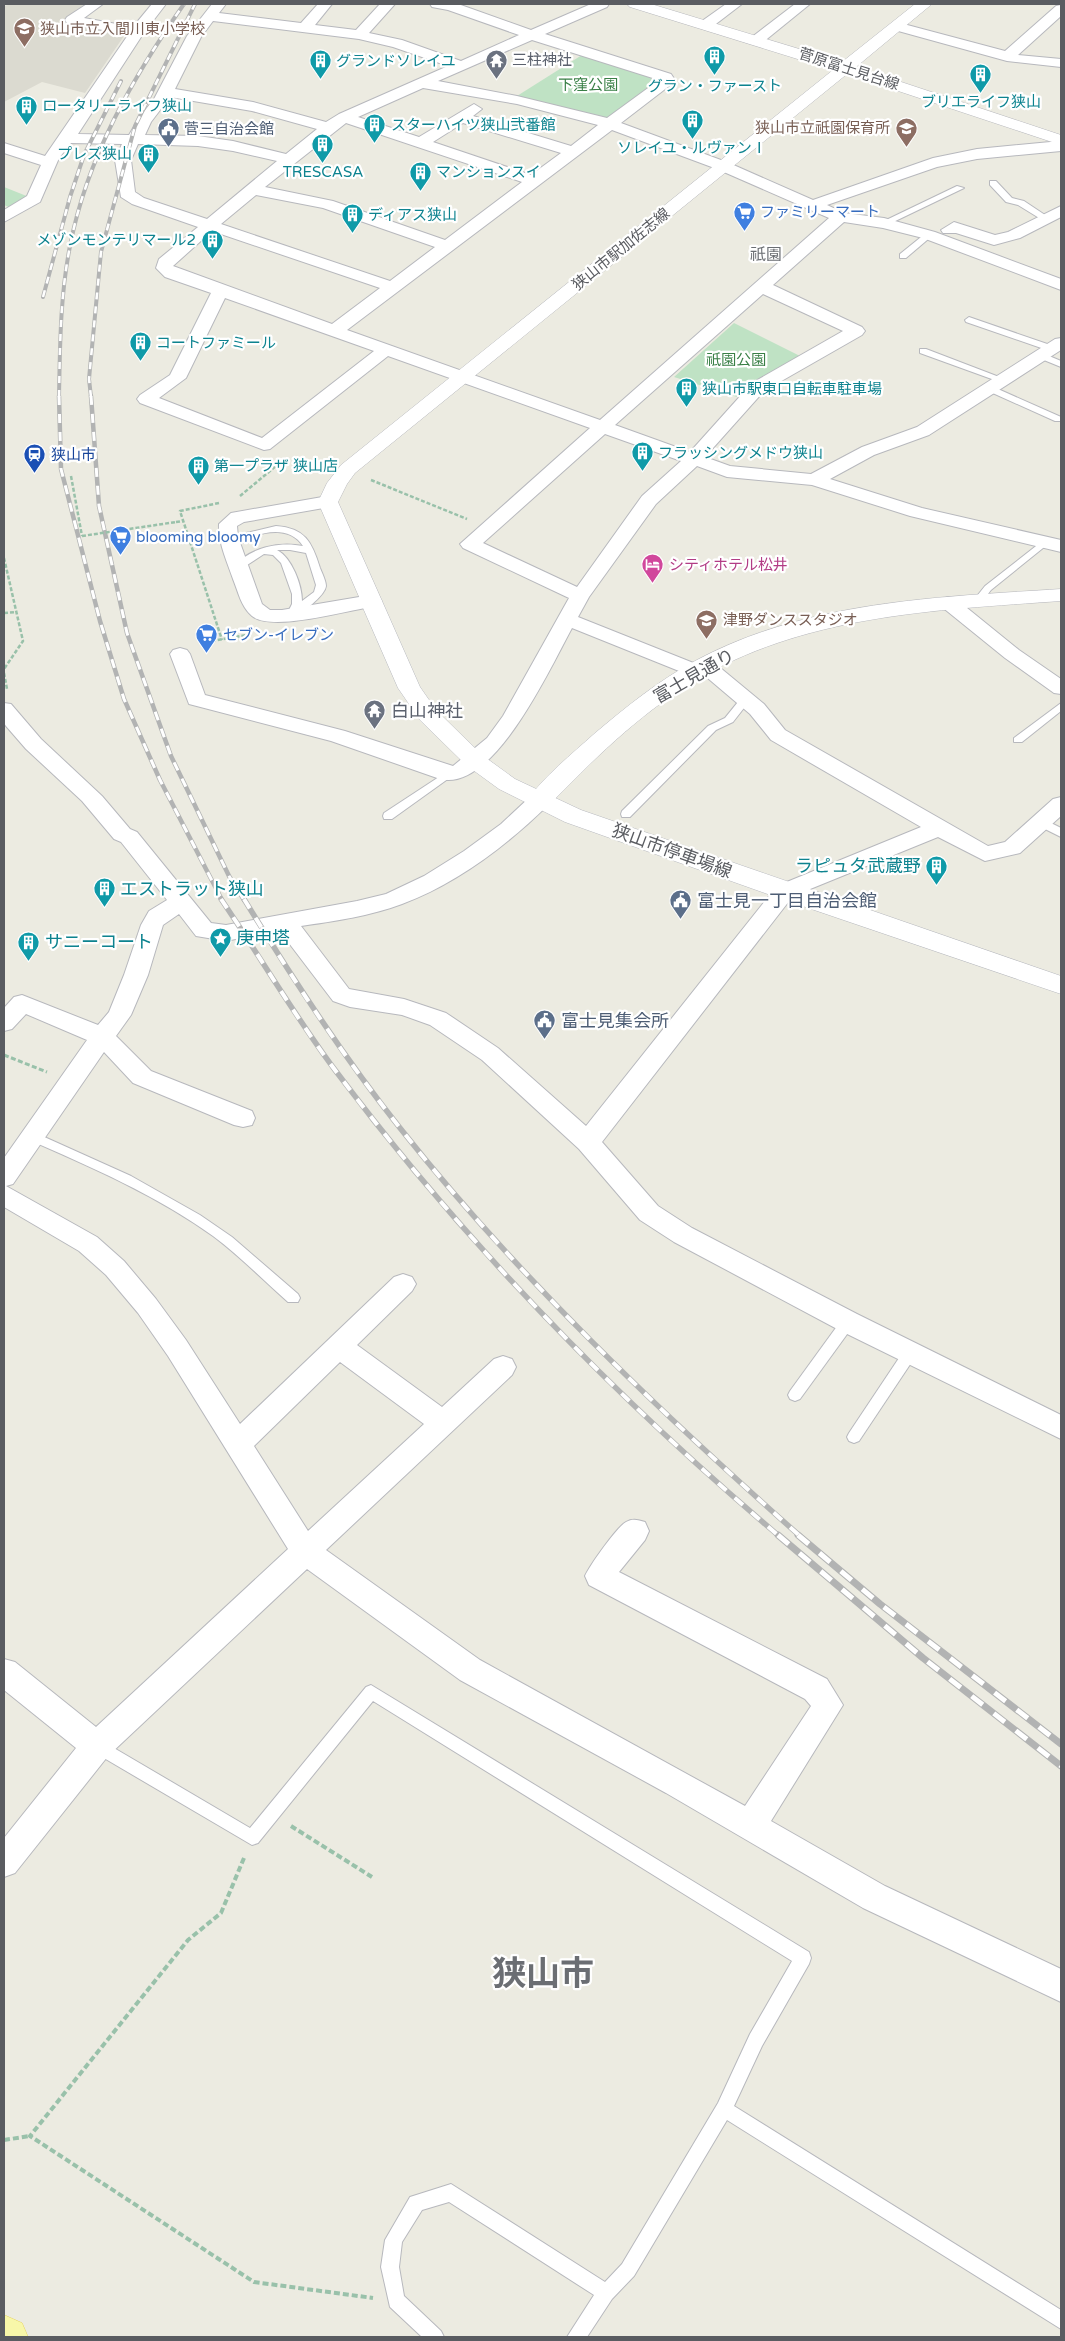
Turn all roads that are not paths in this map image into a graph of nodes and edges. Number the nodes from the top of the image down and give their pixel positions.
1 (96, 4) edge
2 (159, 4) edge
3 (325, 4) edge
4 (388, 4) edge
5 (437, 4) edge
6 (602, 4) edge
7 (635, 4) edge
8 (735, 4) edge
9 (803, 4) edge
10 (924, 4) edge
11 (1061, 9) edge
12 (214, 10) edge
13 (707, 24) junction
14 (896, 26) junction
15 (306, 27) junction
16 (137, 32) junction
17 (359, 35) junction
18 (532, 35) junction
19 (757, 40) junction
20 (1007, 56) junction
21 (1061, 63) edge
22 (462, 66) junction
23 (846, 68) junction
24 (422, 83) junction
25 (166, 92) junction
26 (495, 96) junction
27 (461, 117) junction
28 (344, 118) junction
29 (608, 123) junction
30 (328, 127) junction
31 (67, 138) junction
32 (135, 139) junction
33 (1061, 140) edge
34 (421, 143) junction
35 (1061, 146) edge
36 (4, 148) edge
37 (572, 151) junction
38 (288, 159) junction
39 (50, 163) junction
40 (723, 166) junction
41 (533, 181) junction
42 (993, 183) dead end
43 (960, 188) dead end
44 (251, 189) junction
45 (812, 205) junction
46 (4, 217) edge
47 (840, 217) junction
48 (1049, 218) edge
49 (884, 223) junction
50 (209, 225) junction
51 (1061, 232) edge
52 (932, 237) junction
53 (448, 246) junction
54 (903, 256) dead end
55 (1061, 285) edge
56 (392, 287) junction
57 (763, 287) junction
58 (220, 291) junction
59 (969, 320) dead end
60 (334, 331) junction
61 (387, 349) junction
62 (923, 351) dead end
63 (1054, 353) edge
64 (461, 377) junction
65 (996, 384) junction
66 (1058, 419) dead end
67 (602, 427) junction
68 (693, 460) junction
69 (814, 480) junction
70 (328, 502) junction
71 (1053, 544) edge
72 (231, 547) junction
73 (263, 551) junction
74 (308, 551) junction
75 (238, 567) junction
76 (1061, 595) edge
77 (580, 596) junction
78 (371, 601) junction
79 (978, 601) junction
80 (949, 603) junction
81 (292, 614) junction
82 (567, 619) junction
83 (180, 654) road end
84 (700, 668) junction
85 (1061, 688) edge
86 (746, 699) junction
87 (6, 701) edge
88 (1061, 706) edge
89 (1018, 740) dead end
90 (474, 760) junction
91 (448, 774) junction
92 (539, 801) junction
93 (1061, 804) edge
94 (626, 814) dead end
95 (388, 816) dead end
96 (1041, 822) junction
97 (939, 828) junction
98 (1061, 833) edge
99 (785, 891) junction
100 (181, 902) junction
101 (285, 921) junction
102 (1061, 985) edge
103 (4, 1023) edge
104 (103, 1037) junction
105 (243, 1118) dead end
106 (31, 1136) junction
107 (588, 1142) junction
108 (4, 1177) edge
109 (4, 1196) edge
110 (403, 1284) dead end
111 (293, 1298) dead end
112 (848, 1322) junction
113 (338, 1346) junction
114 (910, 1353) junction
115 (503, 1367) dead end
116 (795, 1395) dead end
117 (443, 1423) junction
118 (1061, 1428) edge
119 (854, 1437) dead end
120 (238, 1442) junction
121 (635, 1531) dead end
122 (305, 1551) junction
123 (4, 1672) edge
124 (97, 1746) junction
125 (750, 1826) junction
126 (4, 1862) edge
127 (1061, 1986) edge
128 (724, 2109) junction
129 (606, 2293) junction
130 (1061, 2320) edge
131 (4, 2335) edge
132 (8, 2337) edge
133 (435, 2337) edge
134 (576, 2337) edge

1 - 16 street
2 - 16 street
3 - 15 street
4 - 17 street
5 - 18 street
6 - 18 street
7 - 13 street, 菅原富士見台線
8 - 13 street
9 - 19 street
10 - 14 street, 狭山市駅加佐志線
11 - 20 street
12 - 15 street
12 - 25 street
13 - 19 street, 菅原富士見台線
14 - 20 street
14 - 23 street, 狭山市駅加佐志線
15 - 17 street
16 - 31 street
17 - 22 street
18 - 22 street
18 - 29 street
19 - 23 street, 菅原富士見台線
20 - 21 street
22 - 24 street
23 - 33 street, 菅原富士見台線
23 - 40 street, 狭山市駅加佐志線
24 - 26 street
24 - 28 street
25 - 30 street
25 - 32 street
26 - 27 street
26 - 29 street
27 - 34 street
27 - 37 street
28 - 30 street
28 - 34 street
29 - 37 street
29 - 40 street
30 - 38 street
31 - 32 street
31 - 39 street
32 - 38 street
32 - 50 street
34 - 41 street
35 - 45 street
36 - 39 street
37 - 41 street
38 - 44 street
39 - 46 street
40 - 45 street
40 - 64 street, 狭山市駅加佐志線
41 - 53 street
42 - 48 lane
43 - 49 lane
44 - 50 street
44 - 53 street
45 - 47 street
47 - 49 street
47 - 57 street
48 - 51 street
48 - 52 street
49 - 52 street
50 - 56 street
50 - 58 street
52 - 54 lane
52 - 55 street
53 - 56 street
56 - 60 street
57 - 67 street
57 - 68 street
58 - 60 street
58 - 61 street
59 - 63 lane
60 - 61 street
61 - 64 street
62 - 65 lane
63 - 65 street
64 - 67 street
64 - 70 street, 狭山市駅加佐志線
65 - 66 lane
65 - 69 street
67 - 68 street
67 - 77 street
68 - 69 street
68 - 77 street
69 - 71 street
70 - 72 street
70 - 78 street, 狭山市停車場線
71 - 79 lane
72 - 74 lane
72 - 75 street
73 - 74 lane
73 - 75 lane
73 - 81 lane
74 - 81 lane
75 - 81 street
76 - 79 street, 富士見通り
77 - 82 street
78 - 81 street
78 - 90 street, 狭山市停車場線
79 - 80 street, 富士見通り
80 - 84 street, 富士見通り
80 - 85 street
82 - 84 street
82 - 90 street
83 - 91 street
84 - 86 street
84 - 92 street, 富士見通り
86 - 94 lane
86 - 97 street
87 - 100 street
88 - 89 lane
90 - 91 street
90 - 92 street, 狭山市停車場線
91 - 95 lane
92 - 99 street, 狭山市停車場線
92 - 101 street
93 - 96 street
96 - 97 street
96 - 98 lane
97 - 99 street
99 - 102 street, 狭山市停車場線
99 - 107 street
100 - 101 street
100 - 104 street
101 - 107 street
103 - 104 street
104 - 105 street
104 - 106 street
106 - 108 street
106 - 111 lane
107 - 112 street
109 - 120 street
110 - 113 street
112 - 114 street
112 - 116 lane
113 - 117 street
113 - 120 street
114 - 118 street
114 - 119 lane
115 - 117 street
117 - 122 street
120 - 122 street
121 - 125 street
122 - 124 street
122 - 125 street
123 - 124 street
124 - 126 street
124 - 128 lane
125 - 127 street
128 - 129 lane
128 - 130 lane
129 - 133 lane
129 - 134 lane
131 - 132 main road

